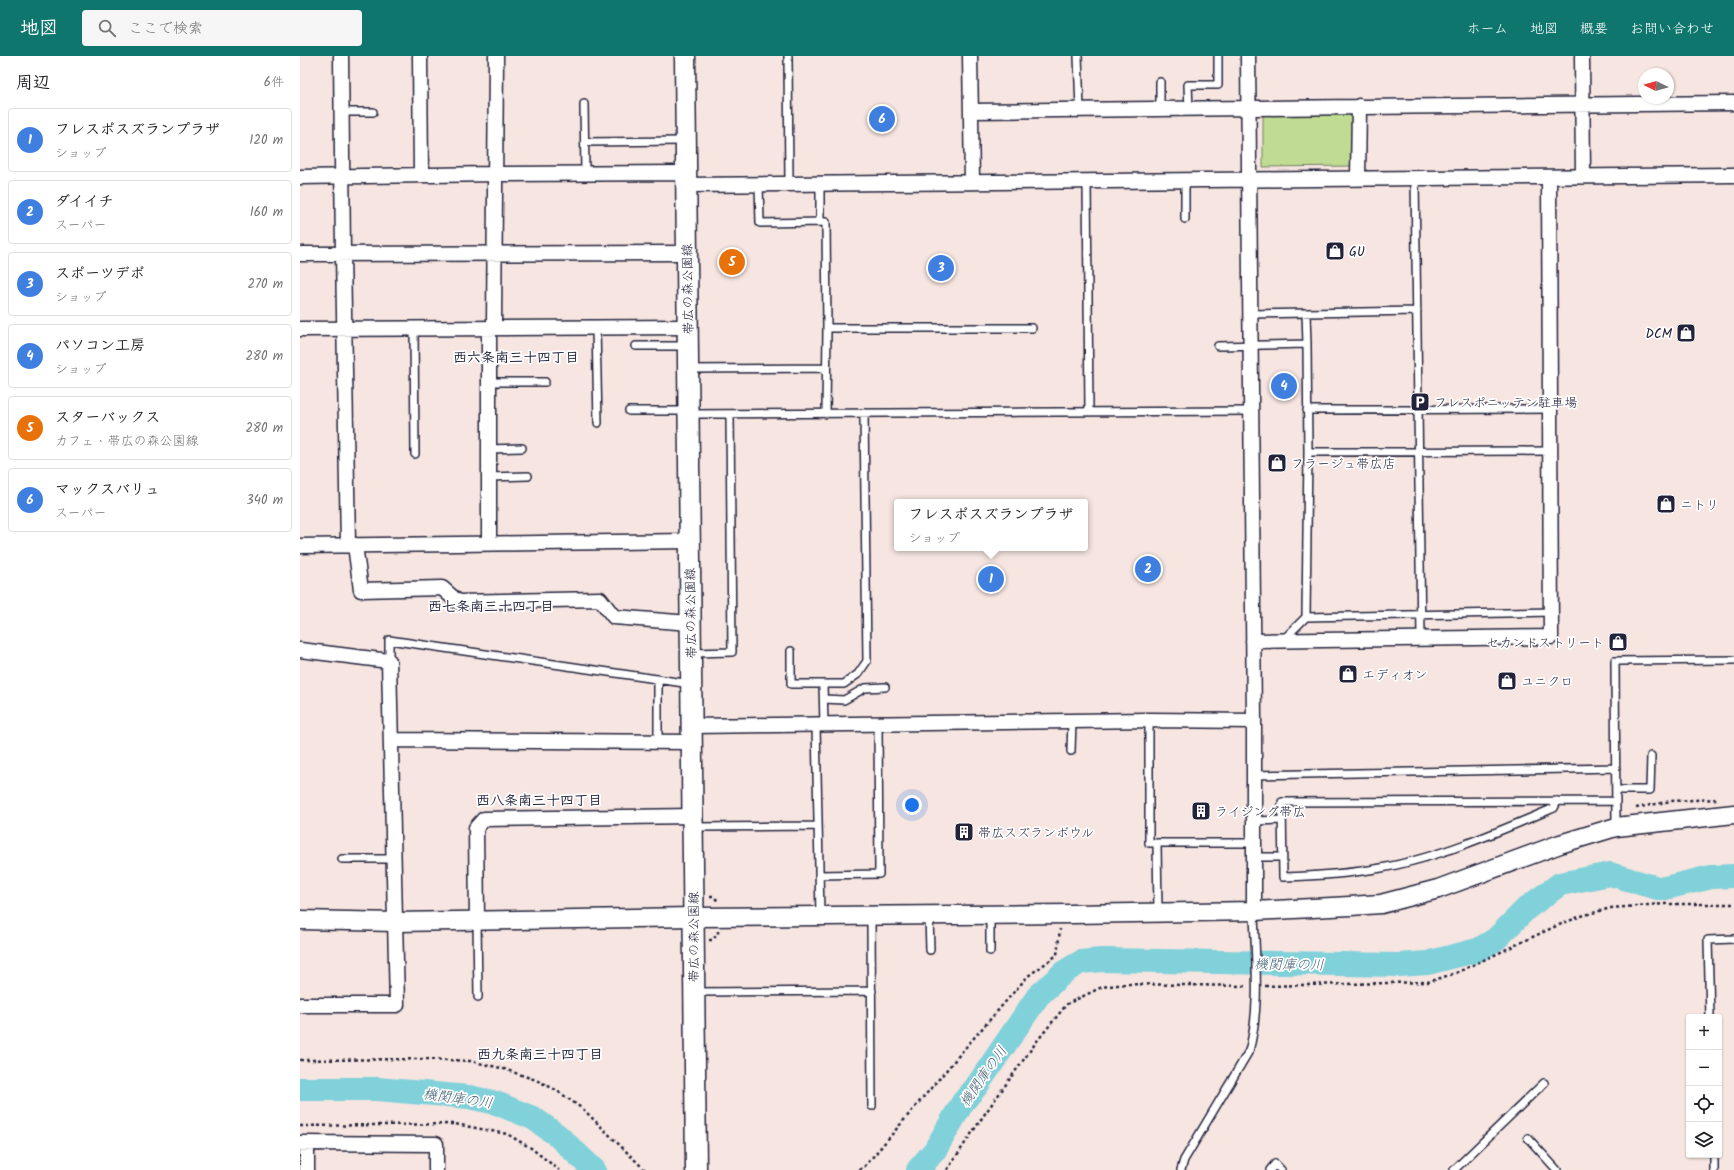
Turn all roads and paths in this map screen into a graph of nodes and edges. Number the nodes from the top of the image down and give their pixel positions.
1 (341, 56) edge
2 (420, 56) edge
3 (496, 56) edge
4 (686, 56) edge
5 (788, 56) edge
6 (970, 56) edge
7 (1078, 56) edge
8 (1218, 56) edge
9 (1248, 56) edge
10 (1582, 56) edge
11 (1160, 82) dead end
12 (1734, 103) edge
13 (584, 104) dead end
14 (1582, 105) junction
15 (1359, 106) junction
16 (1188, 108) junction
17 (1249, 108) junction
18 (1160, 109) junction
19 (1080, 110) junction
20 (971, 111) junction
21 (342, 112) junction
22 (373, 112) dead end
23 (686, 141) junction
24 (585, 142) junction
25 (495, 174) junction
26 (585, 174) junction
27 (421, 175) junction
28 (1734, 175) edge
29 (342, 176) junction
30 (1583, 176) junction
31 (300, 177) edge
32 (1549, 177) junction
33 (1358, 178) junction
34 (1415, 178) junction
35 (686, 179) junction
36 (1185, 180) junction
37 (1248, 180) junction
38 (972, 181) junction
39 (1087, 181) junction
40 (820, 183) junction
41 (759, 184) junction
42 (789, 184) junction
43 (1185, 220) dead end
44 (820, 222) junction
45 (495, 252) junction
46 (687, 253) junction
47 (300, 254) edge
48 (343, 254) junction
49 (1417, 311) junction
50 (1306, 313) junction
51 (1250, 314) junction
52 (491, 327) junction
53 (596, 327) junction
54 (345, 328) junction
55 (414, 328) junction
56 (827, 328) junction
57 (1032, 328) dead end
58 (300, 329) edge
59 (688, 336) junction
60 (1250, 344) junction
61 (1306, 344) junction
62 (636, 346) dead end
63 (1218, 346) dead end
64 (826, 368) junction
65 (688, 369) junction
66 (488, 382) junction
67 (545, 382) dead end
68 (1418, 409) junction
69 (1550, 409) junction
70 (1307, 410) junction
71 (629, 411) dead end
72 (1089, 411) junction
73 (1250, 411) junction
74 (688, 412) junction
75 (864, 413) junction
76 (730, 414) junction
77 (826, 414) junction
78 (598, 423) dead end
79 (522, 448) dead end
80 (488, 449) junction
81 (1550, 450) junction
82 (1419, 451) junction
83 (1308, 452) junction
84 (415, 454) dead end
85 (528, 476) dead end
86 (489, 477) junction
87 (690, 541) junction
88 (489, 543) junction
89 (352, 545) junction
90 (300, 546) edge
91 (1551, 612) junction
92 (1421, 614) junction
93 (1306, 617) junction
94 (690, 624) junction
95 (1422, 638) junction
96 (1283, 640) junction
97 (1253, 641) junction
98 (300, 650) edge
99 (791, 651) dead end
100 (691, 653) junction
101 (1734, 660) edge
102 (389, 661) junction
103 (658, 679) junction
104 (691, 684) junction
105 (823, 684) junction
106 (885, 687) dead end
107 (824, 699) junction
108 (1150, 720) junction
109 (1072, 721) junction
110 (1254, 721) junction
111 (878, 724) junction
112 (820, 725) junction
113 (692, 734) junction
114 (392, 740) junction
115 (658, 742) junction
116 (1071, 751) dead end
117 (1650, 756) dead end
118 (1616, 768) junction
119 (1254, 775) junction
120 (1616, 790) junction
121 (1557, 801) junction
122 (1616, 801) junction
123 (1730, 806) edge
124 (1616, 819) junction
125 (1282, 820) junction
126 (1254, 821) junction
127 (693, 822) junction
128 (818, 826) junction
129 (1157, 843) junction
130 (1254, 850) junction
131 (1282, 857) junction
132 (394, 858) junction
133 (342, 859) dead end
134 (819, 875) junction
135 (726, 901) dead end
136 (719, 902) dead end
137 (1734, 904) edge
138 (1254, 911) junction
139 (1158, 912) junction
140 (990, 914) junction
141 (871, 915) junction
142 (930, 915) junction
143 (820, 916) junction
144 (693, 917) junction
145 (300, 920) edge
146 (477, 920) junction
147 (396, 922) junction
148 (1060, 928) dead end
149 (1734, 939) edge
150 (930, 950) dead end
151 (990, 951) dead end
152 (1256, 986) junction
153 (872, 991) junction
154 (694, 992) junction
155 (478, 997) dead end
156 (300, 1005) edge
157 (1710, 1014) edge
158 (300, 1060) edge
159 (1544, 1084) dead end
160 (872, 1106) dead end
161 (1528, 1138) dead end
162 (303, 1143) edge
163 (1714, 1158) edge
164 (307, 1170) edge
165 (436, 1170) edge
166 (645, 1170) edge
167 (696, 1170) edge
168 (859, 1170) edge
169 (947, 1170) edge
170 (1181, 1170) edge
171 (1270, 1170) edge
172 (1280, 1170) edge
173 (1454, 1170) edge
174 (1557, 1170) edge
175 (1714, 1170) edge

1 - 21 street
2 - 27 street
3 - 25 street
4 - 23 main road, 帯広の森公園線
5 - 42 lane
6 - 20 street
7 - 19 lane
8 - 16 lane
9 - 17 street
10 - 14 street
11 - 18 lane
12 - 14 street
13 - 24 lane
14 - 15 street
14 - 30 street
15 - 17 street
15 - 33 street
16 - 17 street
16 - 18 street
17 - 37 street
18 - 19 street
19 - 20 street
20 - 38 street
21 - 22 lane
21 - 29 street
23 - 24 lane
23 - 35 main road, 帯広の森公園線
24 - 26 lane
25 - 26 street
25 - 27 street
25 - 45 street
26 - 35 street
27 - 29 street
28 - 30 street
29 - 31 street
29 - 48 street
30 - 32 street
32 - 34 street
32 - 69 street
33 - 34 street
33 - 37 street
34 - 49 lane
35 - 41 street
35 - 46 main road, 帯広の森公園線
36 - 37 street
36 - 39 street
36 - 43 lane
37 - 51 street
38 - 39 street
38 - 40 street
39 - 72 lane
40 - 42 street
40 - 44 lane
41 - 42 street
41 - 44 lane
44 - 56 lane
45 - 46 street
45 - 48 street
45 - 52 street
46 - 59 main road, 帯広の森公園線
47 - 48 street
48 - 54 street
49 - 50 lane
49 - 68 lane
50 - 51 lane
50 - 61 lane
51 - 60 street
52 - 53 street
52 - 55 street
52 - 66 street
53 - 59 street
53 - 78 lane
54 - 55 street
54 - 58 street
54 - 89 street
55 - 84 lane
56 - 57 lane
56 - 64 lane
59 - 62 lane
59 - 65 main road, 帯広の森公園線
60 - 61 lane
60 - 63 lane
60 - 73 street
61 - 70 lane
64 - 65 lane
64 - 77 lane
65 - 74 main road, 帯広の森公園線
66 - 67 lane
66 - 80 street
68 - 69 lane
68 - 70 lane
68 - 82 lane
69 - 81 street
70 - 83 lane
71 - 74 lane
72 - 73 lane
72 - 75 lane
73 - 97 street
74 - 76 lane
74 - 87 main road, 帯広の森公園線
75 - 77 lane
75 - 105 lane
76 - 77 lane
76 - 100 lane
79 - 80 lane
80 - 86 street
81 - 82 lane
81 - 91 street
82 - 83 lane
82 - 92 lane
83 - 93 lane
85 - 86 lane
86 - 88 street
87 - 88 street
87 - 94 main road, 帯広の森公園線
88 - 89 street
89 - 90 street
89 - 94 street
91 - 92 lane
91 - 95 street
92 - 93 lane
92 - 95 lane
93 - 96 lane
94 - 100 main road, 帯広の森公園線
95 - 96 street
96 - 97 street
97 - 110 street
98 - 102 street
99 - 105 lane
100 - 104 main road, 帯広の森公園線
101 - 118 lane
102 - 103 lane
102 - 114 street
103 - 104 lane
103 - 115 lane
104 - 113 main road, 帯広の森公園線
105 - 107 lane
106 - 107 lane
107 - 112 lane
108 - 109 street
108 - 110 street
108 - 129 lane
109 - 111 street
109 - 116 lane
110 - 119 street
111 - 112 street
111 - 134 lane
112 - 113 street
112 - 128 lane
113 - 115 street
113 - 127 main road, 帯広の森公園線
114 - 115 street
114 - 132 street
117 - 120 lane
118 - 119 lane
118 - 120 lane
119 - 126 street
120 - 122 lane
121 - 122 lane
121 - 125 lane
121 - 131 lane
122 - 124 lane
123 - 124 street
123 - 124 path
124 - 138 street
125 - 126 lane
125 - 131 lane
126 - 130 street
127 - 128 lane
127 - 144 main road, 帯広の森公園線
127 - 146 street
128 - 134 lane
129 - 130 lane
129 - 139 lane
130 - 131 lane
130 - 138 street
132 - 133 lane
132 - 147 street
134 - 143 lane
135 - 136 path
137 - 152 path
138 - 139 street
138 - 152 lane
139 - 140 street
140 - 142 street
140 - 151 lane
141 - 142 street
141 - 143 street
141 - 153 lane
142 - 150 lane
143 - 144 street
144 - 146 street
144 - 154 main road, 帯広の森公園線
145 - 147 street
146 - 147 street
146 - 155 lane
147 - 156 street
148 - 168 path
149 - 157 lane
152 - 169 path
152 - 170 lane
153 - 154 lane
153 - 160 lane
154 - 167 main road, 帯広の森公園線
158 - 166 path
159 - 173 lane
161 - 174 lane
162 - 164 street
162 - 165 street
163 - 175 lane
171 - 172 lane

